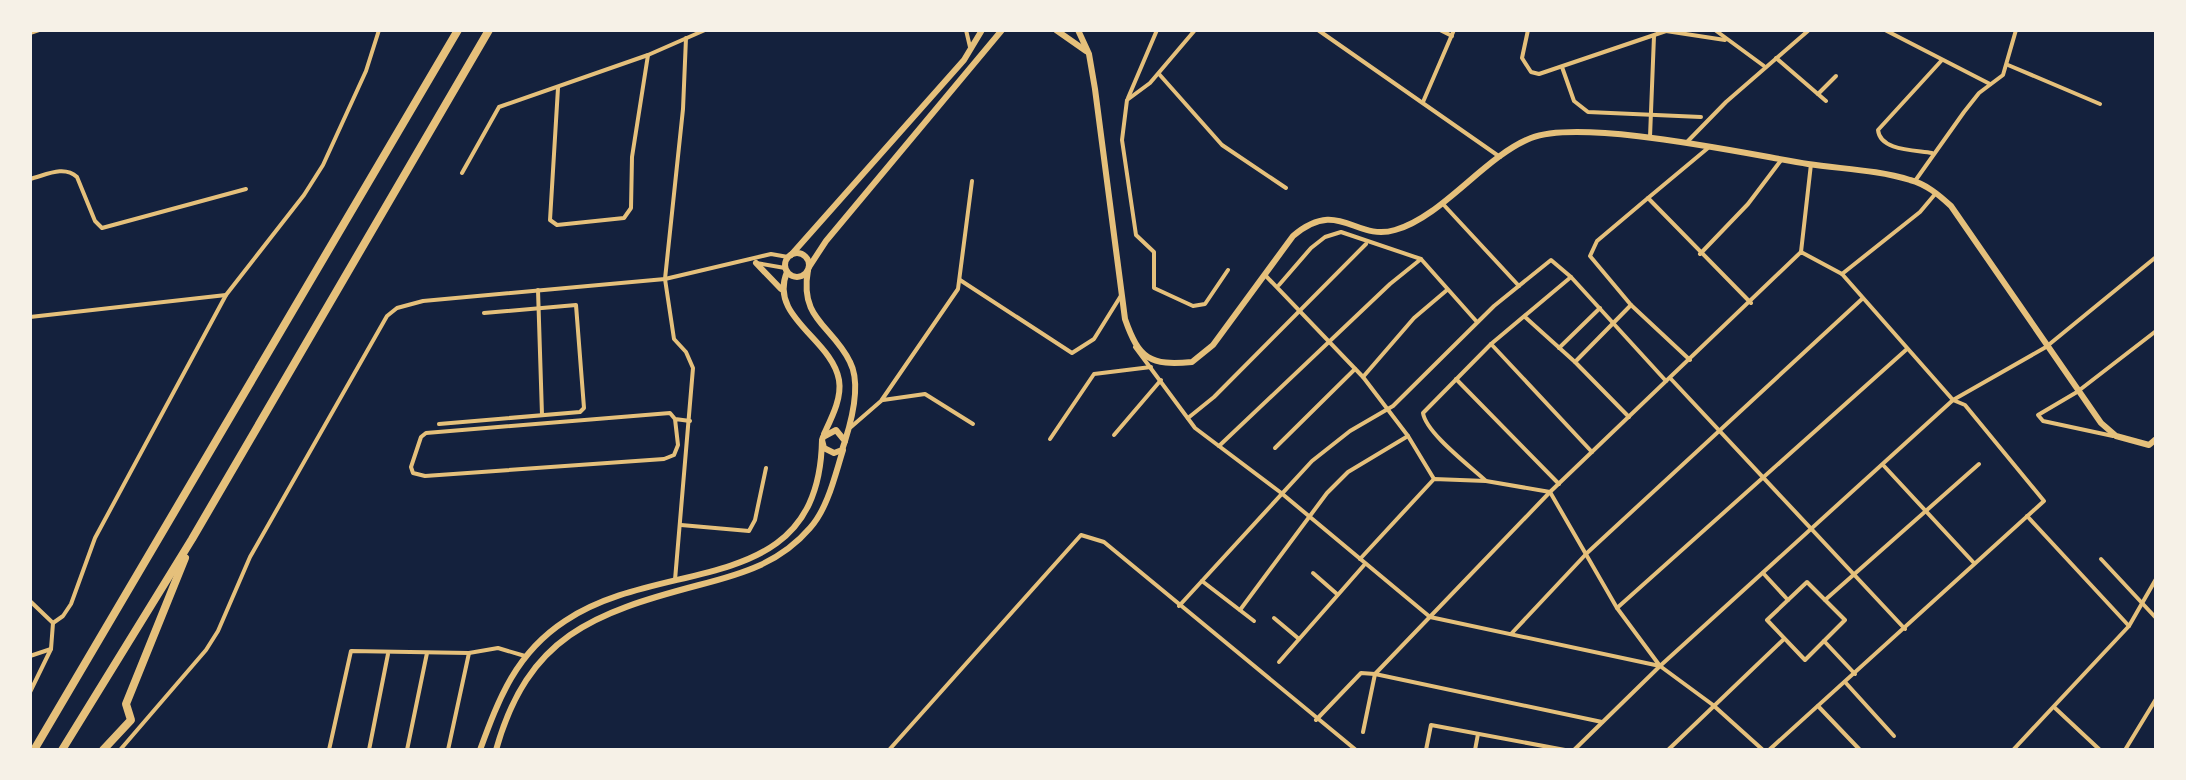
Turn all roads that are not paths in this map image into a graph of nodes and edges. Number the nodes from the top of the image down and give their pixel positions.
1 (39, 30) edge
2 (379, 30) edge
3 (458, 30) edge
4 (489, 30) edge
5 (705, 30) edge
6 (966, 30) edge
7 (982, 30) edge
8 (1002, 30) edge
9 (1056, 30) edge
10 (1078, 30) edge
11 (1157, 30) edge
12 (1195, 30) edge
13 (1318, 30) edge
14 (1440, 30) edge
15 (1528, 30) edge
16 (1715, 30) edge
17 (1809, 30) edge
18 (1885, 30) edge
19 (2016, 30) edge
20 (1665, 31) edge
21 (1681, 32) edge
22 (30, 33) edge
23 (1453, 33) edge
24 (1654, 36) junction
25 (686, 38) junction
26 (1725, 40) junction
27 (971, 51) junction
28 (1089, 54) junction
29 (648, 55) junction
30 (1776, 58) junction
31 (1942, 60) junction
32 (2008, 65) junction
33 (1765, 66) junction
34 (1562, 67) junction
35 (1159, 74) junction
36 (1836, 76) dead end
37 (1990, 84) junction
38 (558, 88) junction
39 (1818, 94) junction
40 (1127, 100) junction
41 (1826, 101) dead end
42 (1423, 102) junction
43 (2100, 104) dead end
44 (1653, 116) junction
45 (1701, 117) dead end
46 (1650, 139) junction
47 (1685, 144) junction
48 (1708, 148) junction
49 (1932, 153) junction
50 (1501, 158) junction
51 (1782, 159) junction
52 (1811, 164) junction
53 (462, 173) dead end
54 (30, 179) edge
55 (972, 181) dead end
56 (1915, 181) junction
57 (1286, 188) dead end
58 (246, 189) dead end
59 (1936, 193) junction
60 (1648, 198) junction
61 (1441, 202) junction
62 (1367, 243) junction
63 (1801, 252) junction
64 (1700, 254) junction
65 (789, 256) junction
66 (2156, 257) edge
67 (1421, 259) junction
68 (746, 261) junction
69 (756, 263) junction
70 (808, 268) junction
71 (786, 270) junction
72 (1228, 270) dead end
73 (1842, 274) junction
74 (1265, 275) junction
75 (1571, 277) junction
76 (665, 279) junction
77 (960, 280) junction
78 (1279, 285) junction
79 (1519, 286) junction
80 (538, 290) junction
81 (782, 290) junction
82 (1447, 290) junction
83 (1122, 293) junction
84 (226, 295) junction
85 (1862, 299) junction
86 (1751, 303) junction
87 (1631, 305) junction
88 (538, 308) junction
89 (1600, 308) junction
90 (1300, 309) junction
91 (484, 313) dead end
92 (30, 317) edge
93 (1525, 317) junction
94 (1477, 322) junction
95 (1613, 323) junction
96 (2156, 331) edge
97 (1330, 341) junction
98 (1491, 344) junction
99 (1135, 347) junction
100 (2046, 347) junction
101 (1559, 348) junction
102 (1907, 349) junction
103 (1690, 360) junction
104 (1575, 362) junction
105 (1151, 367) junction
106 (1355, 369) junction
107 (1363, 377) junction
108 (1456, 379) junction
109 (1161, 380) junction
110 (1669, 380) junction
111 (2077, 392) junction
112 (1953, 400) junction
113 (881, 401) junction
114 (1387, 410) junction
115 (542, 415) junction
116 (1630, 417) junction
117 (1188, 418) junction
118 (675, 419) junction
119 (690, 421) junction
120 (439, 424) dead end
121 (973, 424) dead end
122 (849, 428) junction
123 (1717, 430) junction
124 (1114, 435) dead end
125 (1408, 436) junction
126 (2116, 436) junction
127 (823, 438) junction
128 (1050, 439) dead end
129 (2156, 439) edge
130 (845, 444) junction
131 (1219, 446) junction
132 (2152, 446) edge
133 (1275, 448) dead end
134 (1592, 452) junction
135 (1979, 464) dead end
136 (1884, 466) junction
137 (766, 468) dead end
138 (1434, 479) junction
139 (1763, 479) junction
140 (1486, 481) junction
141 (1559, 484) junction
142 (1280, 492) junction
143 (1550, 492) junction
144 (1924, 511) junction
145 (1307, 515) junction
146 (2026, 515) junction
147 (681, 525) junction
148 (1811, 530) junction
149 (192, 539) junction
150 (1587, 553) junction
151 (1360, 559) junction
152 (2101, 559) dead end
153 (1974, 563) junction
154 (1365, 564) junction
155 (1313, 573) dead end
156 (1763, 573) junction
157 (1853, 574) junction
158 (2156, 579) edge
159 (675, 580) junction
160 (1201, 581) junction
161 (1337, 594) junction
162 (1788, 600) junction
163 (1825, 600) junction
164 (30, 601) edge
165 (2143, 602) junction
166 (1179, 606) junction
167 (1617, 608) junction
168 (1240, 610) junction
169 (1430, 617) junction
170 (1274, 618) dead end
171 (2156, 618) edge
172 (1254, 621) dead end
173 (53, 623) junction
174 (2129, 626) junction
175 (1905, 629) junction
176 (1511, 634) junction
177 (1299, 639) junction
178 (1784, 639) junction
179 (1824, 641) junction
180 (51, 649) junction
181 (427, 653) junction
182 (469, 653) junction
183 (388, 654) junction
184 (30, 656) edge
185 (525, 656) junction
186 (1279, 662) dead end
187 (1660, 666) junction
188 (1375, 674) junction
189 (1855, 674) junction
190 (1845, 682) junction
191 (30, 692) edge
192 (2156, 699) edge
193 (1713, 705) junction
194 (1818, 706) junction
195 (2054, 708) junction
196 (1316, 720) junction
197 (1602, 722) junction
198 (134, 723) junction
199 (1363, 732) dead end
200 (1478, 734) junction
201 (1894, 736) dead end
202 (34, 750) edge
203 (62, 750) edge
204 (103, 750) edge
205 (120, 750) edge
206 (329, 750) edge
207 (369, 750) edge
208 (407, 750) edge
209 (448, 750) edge
210 (480, 750) edge
211 (496, 750) edge
212 (889, 750) edge
213 (1356, 750) edge
214 (1426, 750) edge
215 (1475, 750) edge
216 (1565, 750) edge
217 (1574, 750) edge
218 (1668, 750) edge
219 (1766, 750) edge
220 (1860, 750) edge
221 (2013, 750) edge
222 (2100, 750) edge
223 (2125, 750) edge

1 - 22 street
2 - 84 street
3 - 202 highway
4 - 149 highway
5 - 25 street
6 - 27 street
7 - 27 street
8 - 70 street
9 - 28 street
10 - 28 street
11 - 40 street
12 - 35 street
13 - 42 street
14 - 23 street
15 - 34 street
16 - 26 street
17 - 30 street
18 - 31 street
19 - 32 street
20 - 21 street
20 - 24 street
21 - 26 street
23 - 42 street
24 - 34 street
24 - 44 street
25 - 29 street
25 - 76 street
26 - 33 street
27 - 65 street
28 - 83 street
29 - 38 street
29 - 38 street
30 - 33 street
30 - 39 street
31 - 37 street
31 - 49 street
32 - 37 street
32 - 43 street
33 - 47 street
34 - 44 street
35 - 40 street
35 - 57 street
36 - 39 street
37 - 49 street
38 - 53 street
39 - 41 street
40 - 72 street
42 - 50 street
44 - 45 street
44 - 46 street
46 - 47 street
46 - 50 street
47 - 48 street
48 - 51 street
48 - 60 street
49 - 56 street
50 - 61 street
51 - 52 street
51 - 64 street
52 - 56 street
52 - 63 street
54 - 58 street
55 - 77 street
56 - 59 street
59 - 73 street
59 - 100 street
60 - 64 street
60 - 87 street
61 - 74 street
61 - 79 street
62 - 67 street
62 - 78 street
62 - 90 street
63 - 73 street
63 - 86 street
64 - 86 street
65 - 68 street
65 - 70 street
65 - 71 street
66 - 100 street
67 - 82 street
67 - 97 street
68 - 69 street
68 - 76 street
69 - 71 street
69 - 81 street
70 - 71 street
70 - 122 street
71 - 81 street
73 - 85 street
74 - 78 street
74 - 99 street
75 - 79 street
75 - 89 street
75 - 93 street
76 - 80 street
76 - 119 street
77 - 83 street
77 - 113 street
78 - 90 street
79 - 94 street
80 - 88 street
80 - 198 street
81 - 127 street
82 - 94 street
82 - 107 street
83 - 99 street
84 - 92 street
84 - 173 street
85 - 102 street
85 - 123 street
86 - 103 street
87 - 95 street
87 - 103 street
88 - 91 street
88 - 115 street
88 - 115 street
89 - 95 street
89 - 101 street
90 - 97 street
90 - 117 street
93 - 98 street
93 - 101 street
94 - 114 street
95 - 104 street
95 - 110 street
96 - 111 street
97 - 106 street
97 - 131 street
98 - 108 street
98 - 134 street
99 - 105 street
100 - 111 street
100 - 112 street
101 - 104 street
102 - 112 street
102 - 139 street
103 - 110 street
104 - 116 street
105 - 109 street
105 - 128 street
106 - 107 street
106 - 133 street
107 - 114 street
108 - 140 street
108 - 141 street
109 - 117 street
109 - 124 street
110 - 116 street
110 - 123 street
111 - 126 street
111 - 126 street
112 - 136 street
112 - 146 street
113 - 121 street
113 - 122 street
114 - 125 street
114 - 142 street
115 - 120 street
116 - 134 street
117 - 131 street
118 - 118 street
118 - 119 street
119 - 147 street
122 - 130 street
123 - 139 street
123 - 150 street
125 - 138 street
125 - 145 street
126 - 132 street
127 - 130 street
127 - 130 street
127 - 159 street
129 - 132 street
130 - 211 street
131 - 142 street
134 - 141 street
135 - 144 street
136 - 144 street
136 - 148 street
137 - 147 street
138 - 140 street
138 - 151 street
139 - 148 street
139 - 167 street
140 - 143 street
141 - 143 street
142 - 145 street
142 - 160 street
143 - 150 street
143 - 169 street
144 - 153 street
144 - 157 street
145 - 151 street
145 - 168 street
146 - 153 street
146 - 174 street
147 - 159 street
148 - 156 street
148 - 157 street
149 - 198 highway
149 - 203 highway
150 - 167 street
150 - 176 street
151 - 154 street
152 - 165 street
153 - 175 street
154 - 161 street
154 - 169 street
155 - 161 street
156 - 162 street
156 - 187 street
157 - 163 street
157 - 175 street
158 - 165 street
159 - 185 street
160 - 166 street
160 - 168 street
161 - 177 street
162 - 163 street
162 - 178 street
163 - 179 street
164 - 173 street
165 - 171 street
165 - 174 street
166 - 196 street
166 - 212 street
167 - 187 street
168 - 172 street
169 - 176 street
169 - 188 street
170 - 177 street
173 - 180 street
174 - 195 street
175 - 189 street
176 - 187 street
177 - 186 street
178 - 179 street
178 - 193 street
179 - 189 street
180 - 184 street
180 - 191 street
181 - 182 street
181 - 183 street
181 - 208 street
182 - 185 street
182 - 209 street
183 - 206 street
183 - 207 street
185 - 210 street
187 - 193 street
187 - 197 street
188 - 196 street
188 - 197 street
188 - 199 street
189 - 190 street
190 - 194 street
190 - 201 street
192 - 223 street
193 - 218 street
193 - 219 street
194 - 219 street
194 - 220 street
195 - 221 street
195 - 222 street
196 - 213 street
197 - 217 street
198 - 204 highway
198 - 205 street
200 - 214 street
200 - 215 street
200 - 216 street

